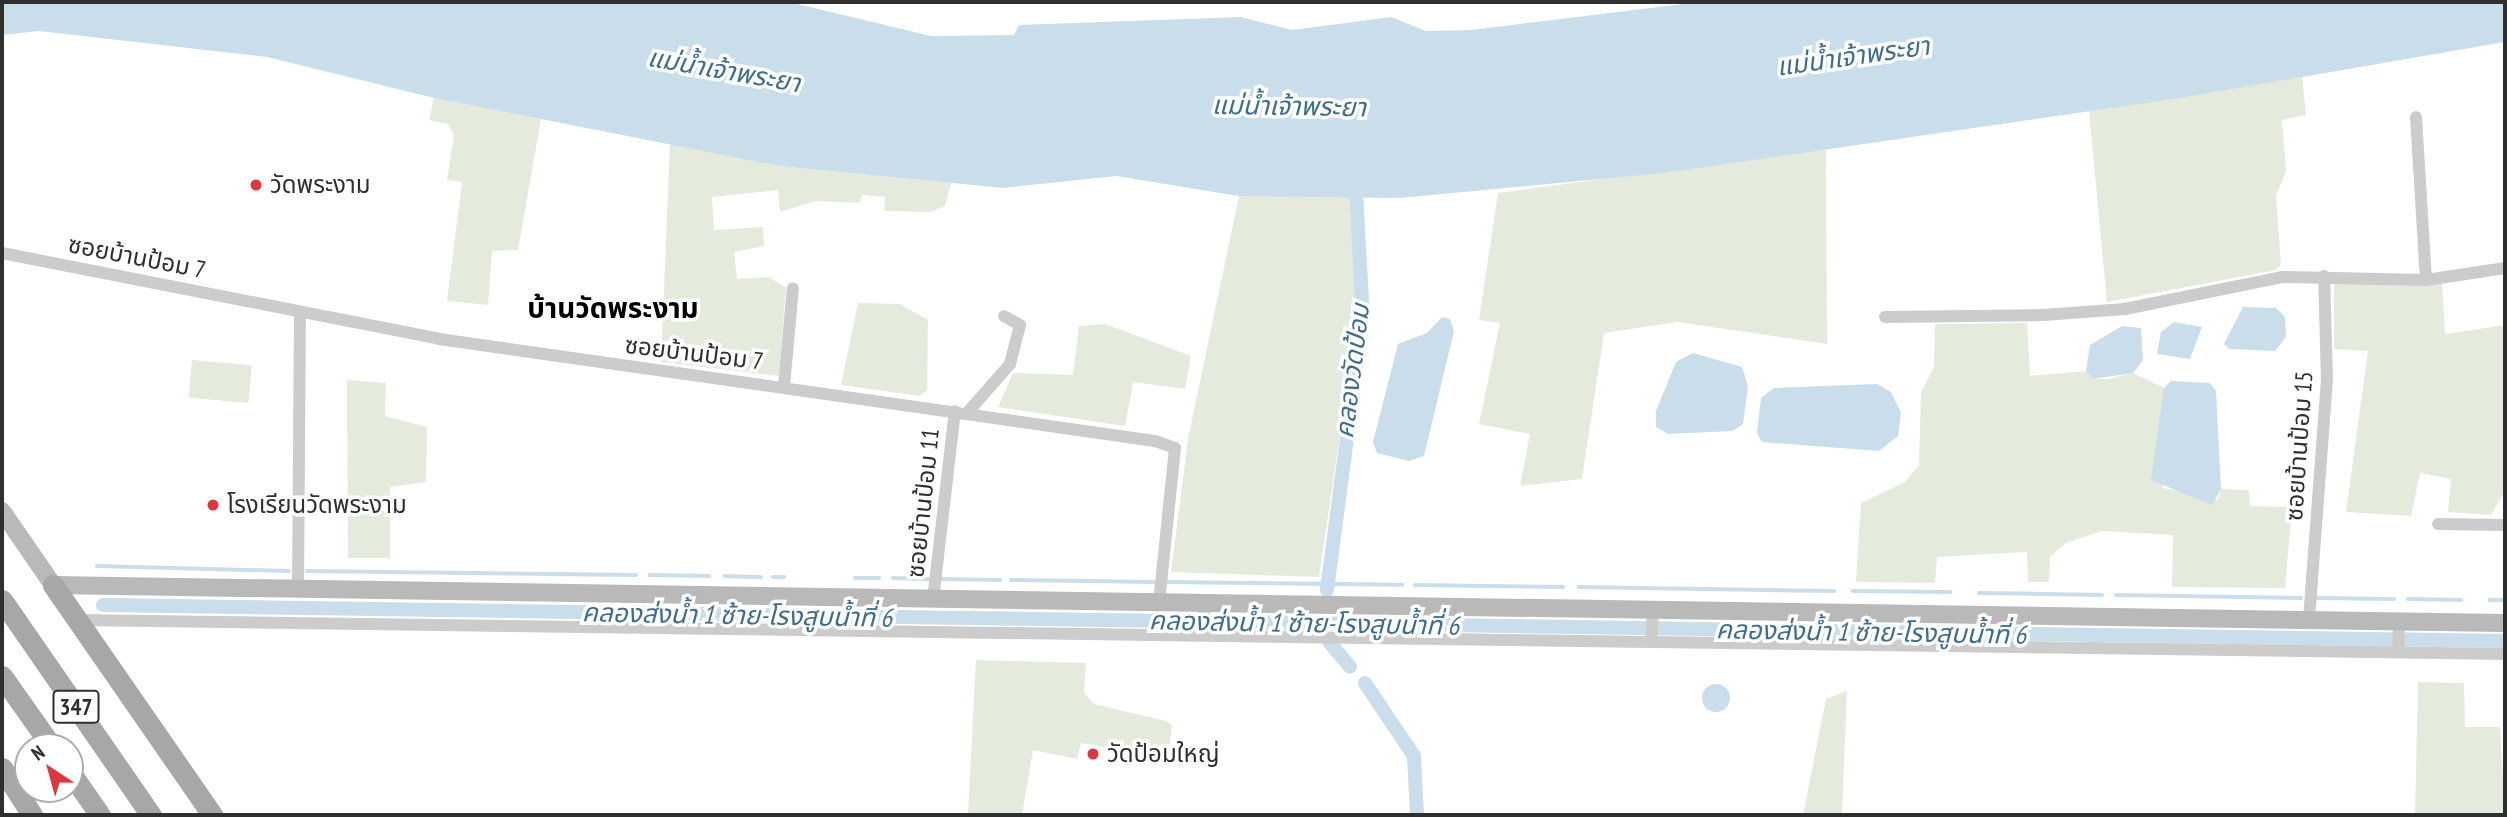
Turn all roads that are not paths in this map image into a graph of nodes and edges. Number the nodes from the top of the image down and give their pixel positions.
1 (2416, 117) dead end
2 (2, 253) edge
3 (2505, 268) edge
4 (2325, 276) junction
5 (2426, 280) junction
6 (793, 288) dead end
7 (300, 315) junction
8 (1004, 316) dead end
9 (1885, 317) dead end
10 (784, 386) junction
11 (961, 411) junction
12 (2, 511) edge
13 (2438, 524) dead end
14 (2505, 525) edge
15 (54, 585) junction
16 (298, 591) junction
17 (2, 600) edge
18 (933, 600) junction
19 (1159, 602) junction
20 (1205, 607) junction
21 (1653, 615) junction
22 (2309, 619) junction
23 (77, 620) junction
24 (2505, 623) edge
25 (2399, 625) junction
26 (1203, 630) junction
27 (1651, 639) junction
28 (2398, 648) junction
29 (2505, 654) edge
30 (2, 676) edge
31 (42, 733) edge
32 (2, 768) edge
33 (84, 792) edge
34 (32, 815) edge
35 (100, 815) edge
36 (151, 815) edge
37 (212, 815) edge

1 - 5 street
2 - 7 street, ซอยบ้านป้อม 7
3 - 5 street
4 - 5 street
4 - 9 street
4 - 22 street, ซอยบ้านป้อม 15
6 - 10 street
7 - 10 street, ซอยบ้านป้อม 7
7 - 16 street
8 - 11 street
10 - 11 street, ซอยบ้านป้อม 7
11 - 18 street, ซอยบ้านป้อม 11
11 - 19 street, ซอยบ้านป้อม 7
12 - 15 main road
13 - 14 street
15 - 16 main road
15 - 23 main road
16 - 18 main road
17 - 36 main road, 347
18 - 19 main road
19 - 20 main road
20 - 21 main road
20 - 26 street
21 - 22 main road
21 - 27 street
22 - 25 main road
23 - 26 street
23 - 37 main road
24 - 25 main road
25 - 28 street
26 - 27 street
27 - 28 street
28 - 29 street
30 - 31 main road, 347
32 - 34 main road
33 - 35 main road

